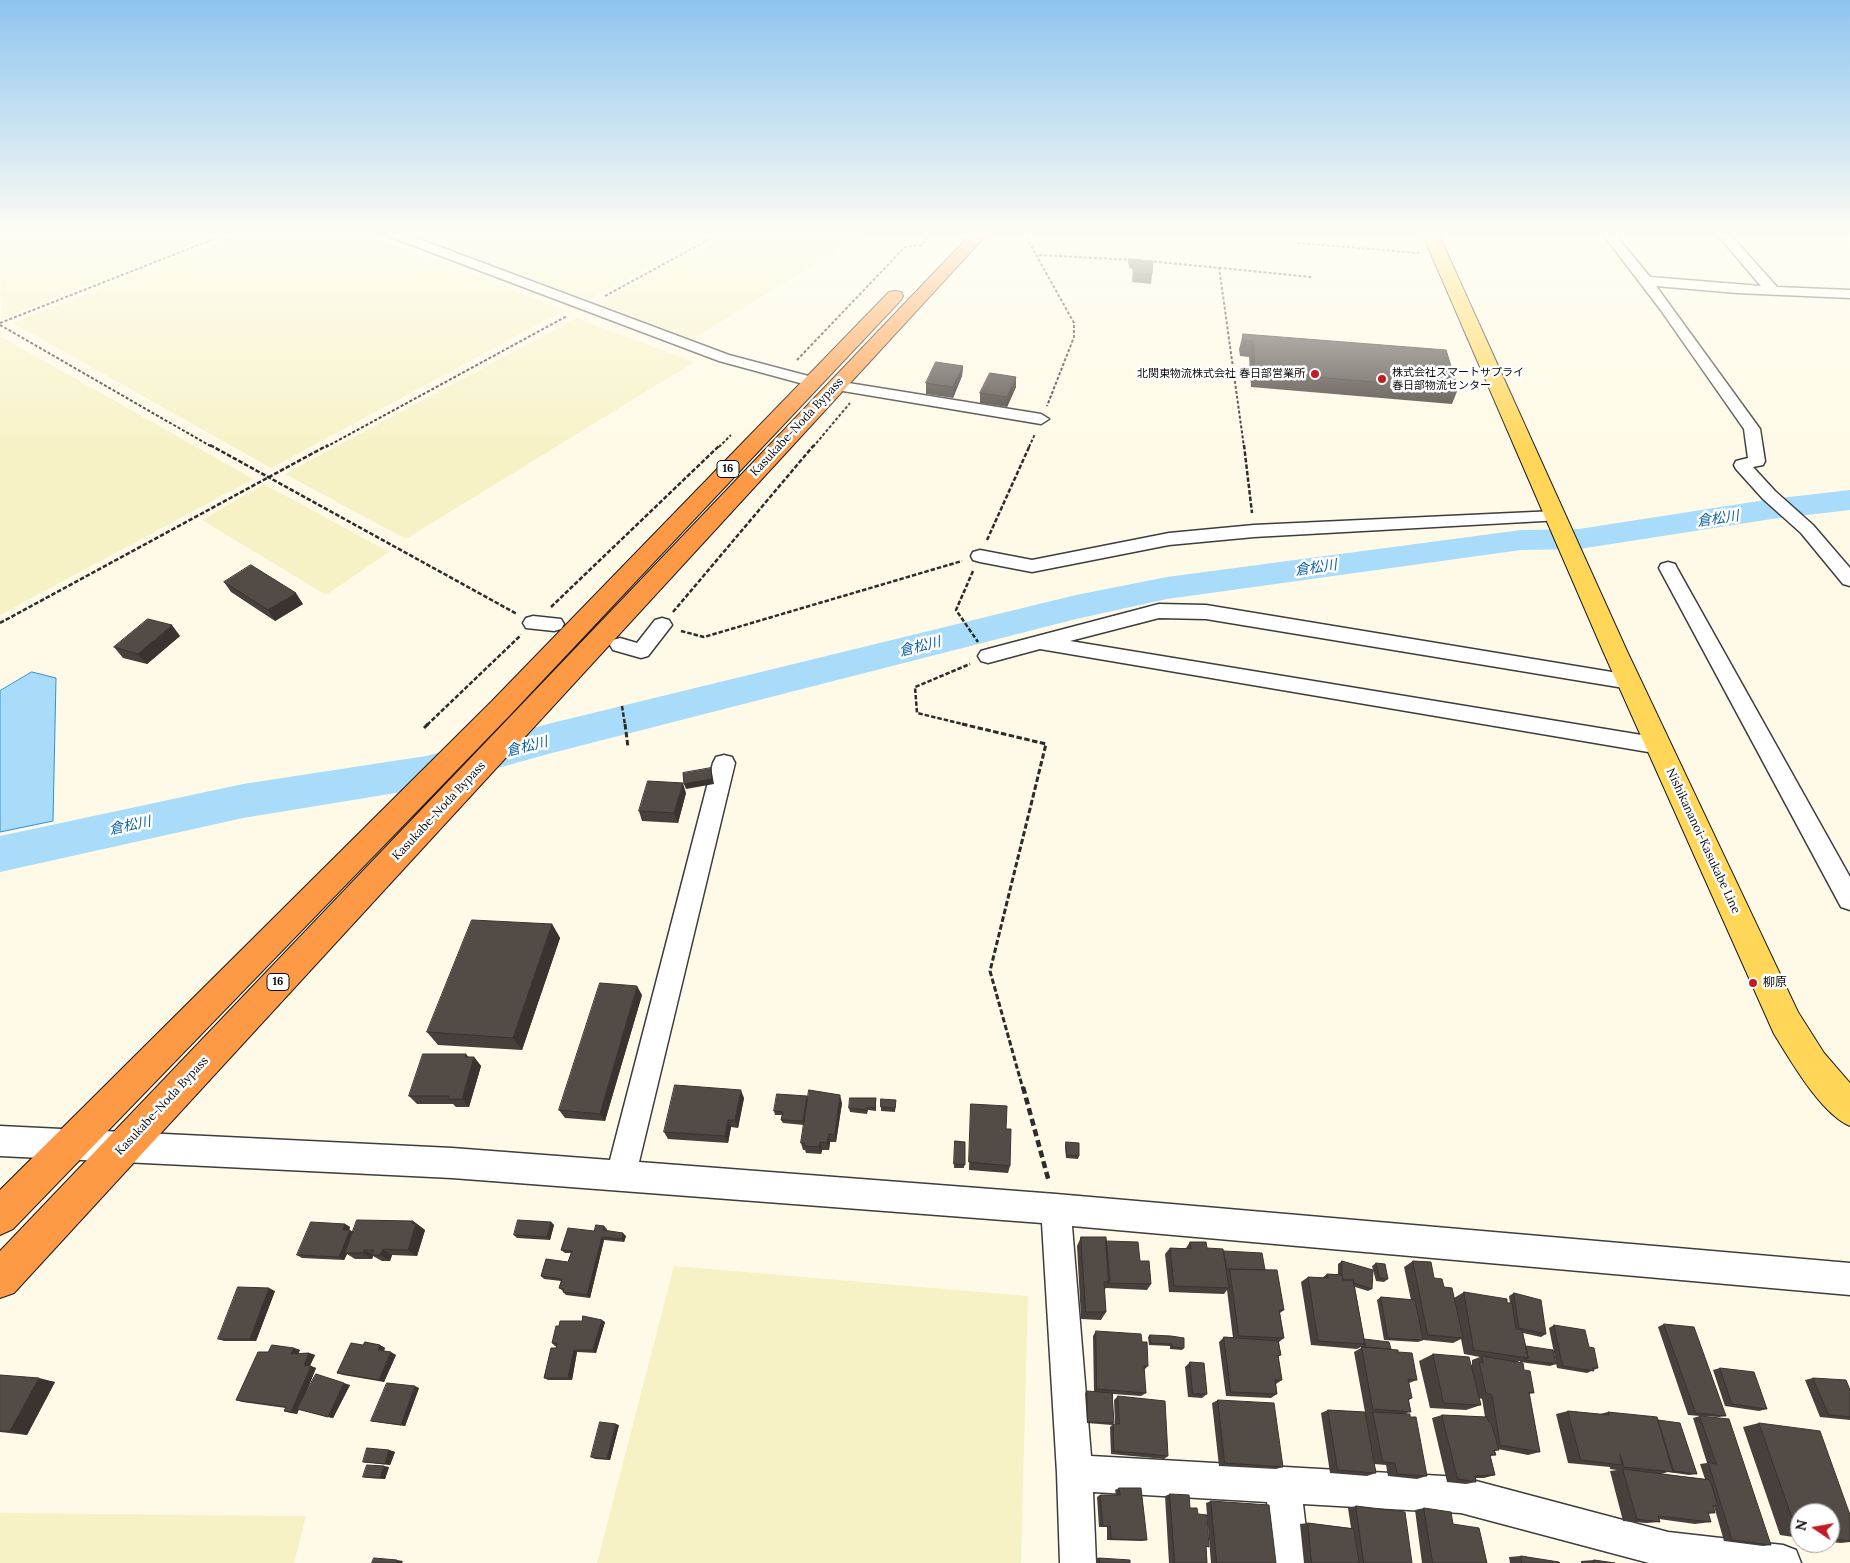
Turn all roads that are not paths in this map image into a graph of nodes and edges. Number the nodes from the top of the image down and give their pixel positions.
1 (585, 306) edge
2 (886, 306) edge
3 (911, 306) edge
4 (1462, 306) edge
5 (1664, 306) edge
6 (811, 382) junction
7 (836, 386) junction
8 (1041, 419) dead end
9 (1558, 523) junction
10 (980, 556) road end
11 (1668, 568) dead end
12 (1850, 580) edge
13 (533, 623) road end
14 (554, 624) dead end
15 (662, 625) road end
16 (1037, 643) junction
17 (620, 645) dead end
18 (988, 656) road end
19 (1630, 682) junction
20 (1660, 746) junction
21 (724, 763) dead end
22 (1850, 900) edge
23 (1850, 1109) edge
24 (0, 1141) edge
25 (68, 1146) junction
26 (123, 1148) junction
27 (621, 1176) junction
28 (1056, 1210) junction
29 (0, 1216) edge
30 (0, 1279) edge
31 (1850, 1279) edge
32 (1075, 1473) junction
33 (1283, 1485) junction
34 (1078, 1563) edge
35 (1292, 1563) edge
36 (1783, 1563) edge

1 - 6 street
2 - 6 highway, Kasukabe-Noda Bypass / 16
3 - 7 highway, Kasukabe-Noda Bypass / 16
4 - 9 main road
5 - 12 street
6 - 25 highway, Kasukabe-Noda Bypass / 16
7 - 8 street
7 - 26 highway, Kasukabe-Noda Bypass / 16
9 - 10 street
9 - 19 main road, Nishikananoi-Kasukabe Line
11 - 22 street
13 - 14 street
15 - 17 street
16 - 18 street
16 - 19 street
16 - 20 street
19 - 20 main road, Nishikananoi-Kasukabe Line
20 - 23 main road, Nishikananoi-Kasukabe Line
21 - 27 street
24 - 25 street
25 - 26 street
25 - 29 highway, Kasukabe-Noda Bypass / 16
26 - 27 street
26 - 30 highway, Kasukabe-Noda Bypass / 16
27 - 28 street
28 - 31 street
28 - 32 street
32 - 33 street
32 - 34 street
33 - 35 street
33 - 36 street

